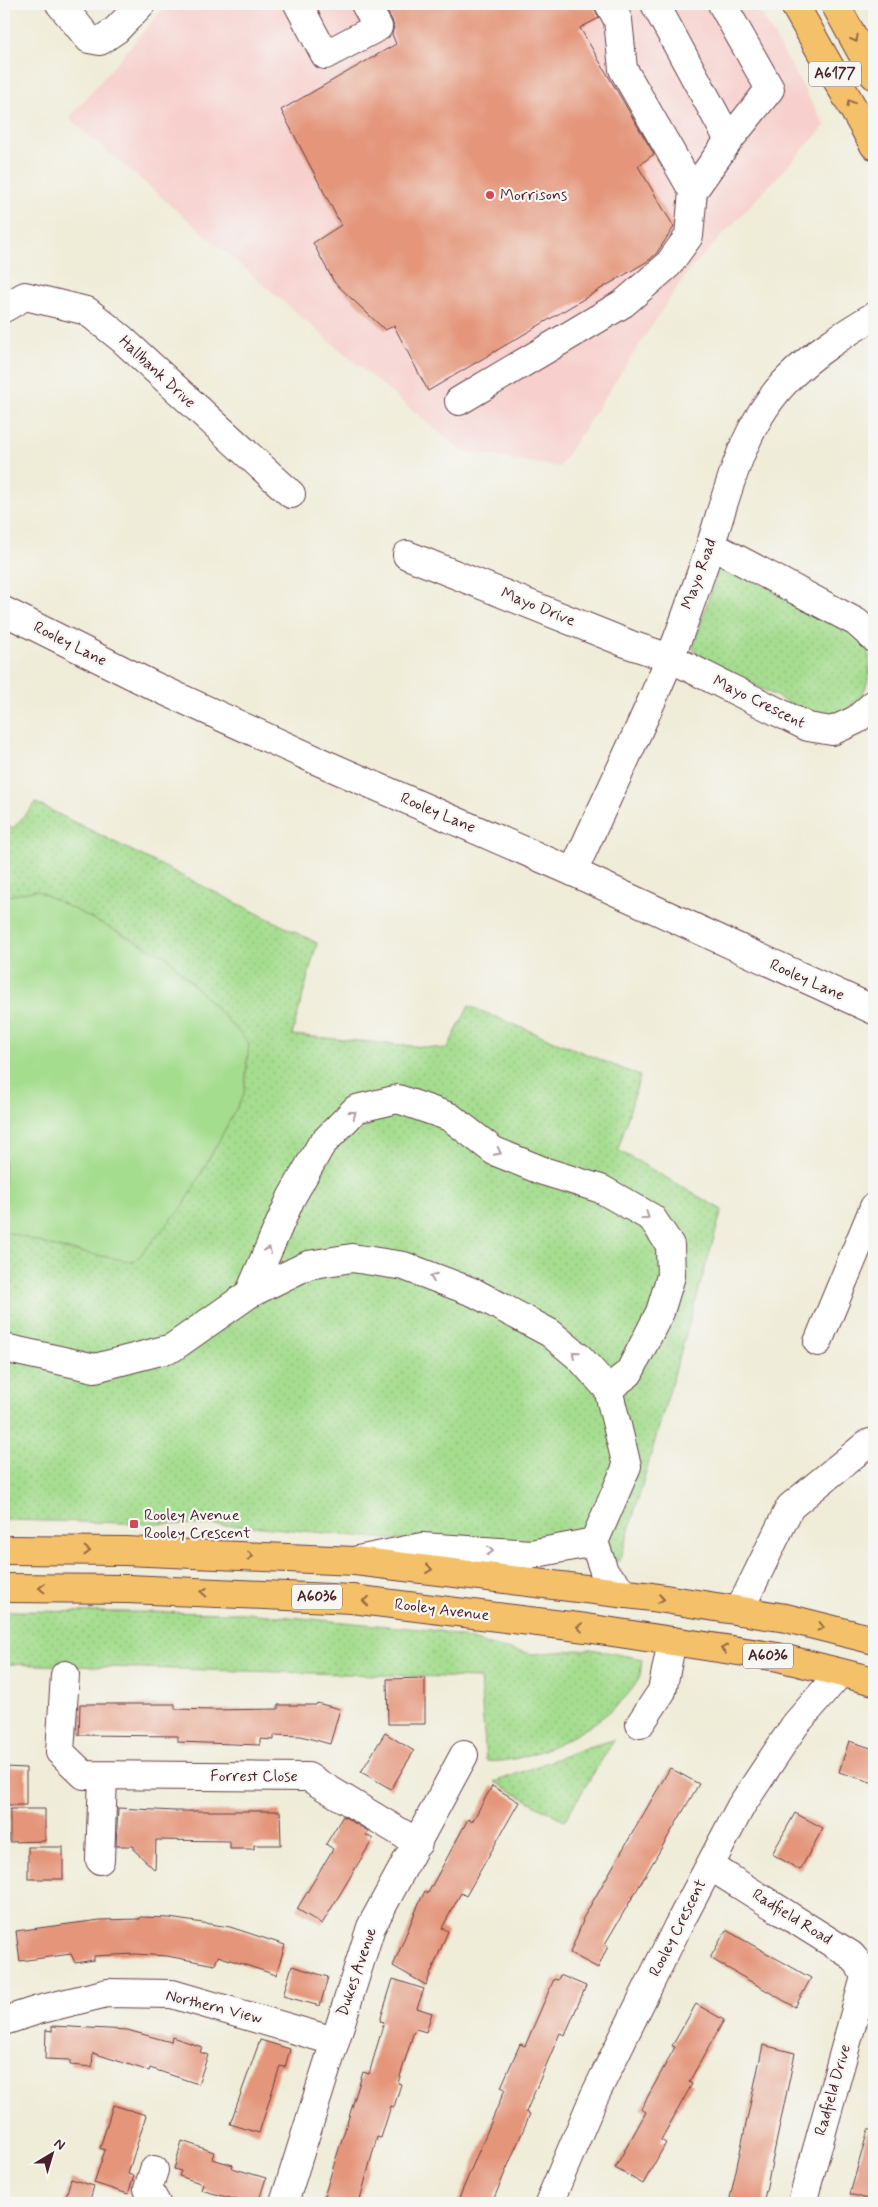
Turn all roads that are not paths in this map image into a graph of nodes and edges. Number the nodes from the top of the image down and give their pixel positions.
1 (60, 4) edge
2 (141, 4) edge
3 (298, 4) edge
4 (366, 4) edge
5 (610, 4) edge
6 (655, 4) edge
7 (722, 4) edge
8 (794, 4) edge
9 (836, 4) edge
10 (874, 74) edge
11 (729, 140) junction
12 (874, 145) edge
13 (693, 191) junction
14 (4, 308) edge
15 (874, 316) edge
16 (459, 401) dead end
17 (291, 494) dead end
18 (710, 545) junction
19 (407, 555) dead end
20 (4, 611) edge
21 (874, 638) edge
22 (670, 658) junction
23 (874, 704) edge
24 (573, 872) junction
25 (874, 1010) edge
26 (874, 1207) edge
27 (249, 1294) junction
28 (818, 1342) dead end
29 (4, 1348) edge
30 (608, 1390) junction
31 (874, 1442) edge
32 (594, 1542) junction
33 (4, 1550) edge
34 (355, 1561) junction
35 (4, 1588) edge
36 (626, 1594) junction
37 (739, 1611) junction
38 (874, 1640) edge
39 (672, 1641) junction
40 (840, 1673) junction
41 (65, 1675) dead end
42 (874, 1681) edge
43 (640, 1724) dead end
44 (464, 1755) dead end
45 (103, 1776) junction
46 (418, 1842) junction
47 (100, 1860) dead end
48 (710, 1866) junction
49 (865, 1977) joint
50 (4, 2022) edge
51 (334, 2041) junction
52 (154, 2170) dead end
53 (156, 2203) edge
54 (284, 2203) edge
55 (549, 2203) edge
56 (802, 2203) edge

1 - 2 street
3 - 4 street
5 - 13 street
6 - 11 street
7 - 11 street
12 -> 8 main road, A6177
9 -> 10 main road, A6177
11 - 13 street
13 - 16 street
14 - 17 street, Hallbank Drive
15 - 18 street, Mayo Road
18 - 21 street
18 - 22 street, Mayo Road
19 - 22 street, Mayo Drive
20 - 24 street, Rooley Lane
22 - 23 street, Mayo Crescent
22 - 24 street, Mayo Road
24 - 25 street, Rooley Lane
26 - 28 street
27 - 29 street
30 -> 27 street
27 -> 30 street
30 - 32 street
31 - 37 street
34 -> 32 street
32 - 36 street
33 -> 34 main road, A6036
34 -> 36 main road, A6036
39 -> 35 main road, Rooley Avenue / A6036
36 -> 37 main road, A6036
37 -> 38 main road, A6036
40 -> 39 main road, Rooley Avenue / A6036
39 - 43 street
40 - 42 main road, Rooley Avenue / A6036
40 - 48 street, Rooley Crescent
41 - 45 street, Forrest Close
44 - 46 street, Dukes Avenue
45 - 46 street, Forrest Close
45 - 47 street
46 - 51 street, Dukes Avenue
48 - 49 street, Radfield Road
48 - 55 street, Rooley Crescent
49 - 56 street, Radfield Drive
50 - 51 street, Northern View
51 - 54 street, Dukes Avenue
52 - 53 street

